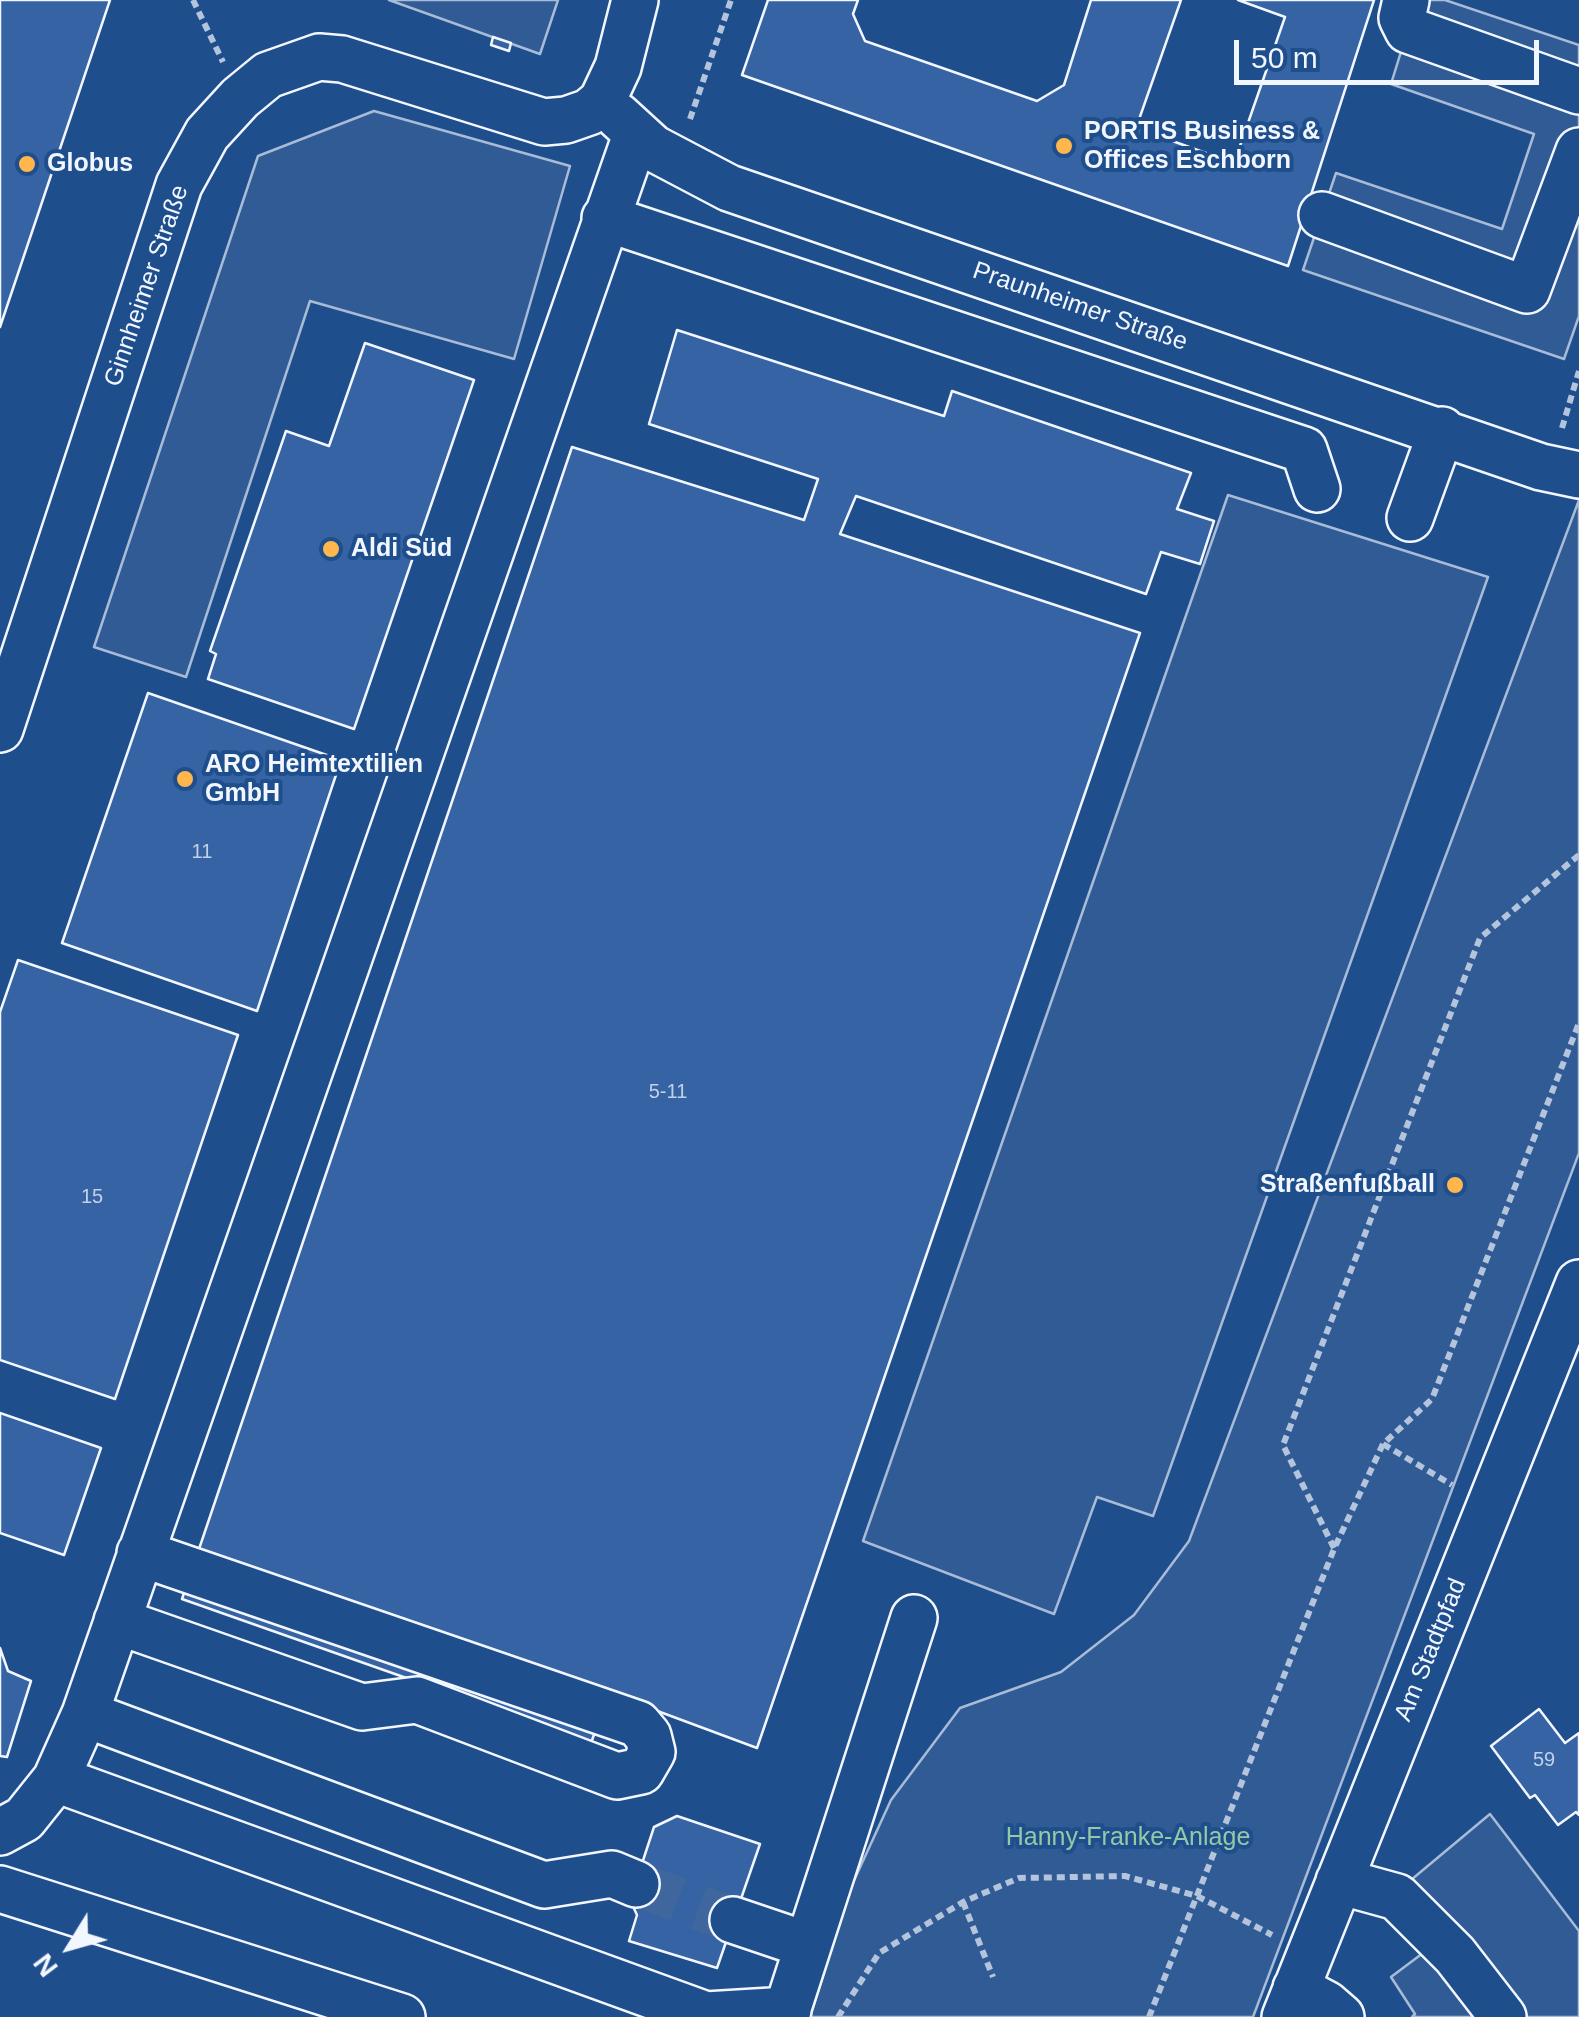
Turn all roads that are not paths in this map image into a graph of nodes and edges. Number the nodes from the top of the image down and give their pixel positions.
1 (635, 0) edge
2 (1406, 0) edge
3 (1579, 91) edge
4 (602, 100) junction
5 (636, 134) junction
6 (1579, 151) edge
7 (1322, 216) dead end
8 (605, 218) junction
9 (1442, 430) junction
10 (1568, 458) edge
11 (1317, 489) dead end
12 (1410, 518) dead end
13 (3, 710) edge
14 (1579, 1283) edge
15 (140, 1553) junction
16 (914, 1618) dead end
17 (117, 1621) junction
18 (85, 1714) junction
19 (56, 1779) junction
20 (0, 1832) edge
21 (1340, 1881) junction
22 (636, 1884) tunnel mouth
23 (0, 1890) edge
24 (734, 1920) tunnel mouth
25 (807, 1946) junction
26 (1297, 1986) edge
27 (786, 2013) edge
28 (402, 2017) edge
29 (1341, 2017) edge
30 (1503, 2017) edge

1 - 4 street
2 - 3 street
4 - 5 street, Praunheimer Straße
4 - 13 street, Ginnheimer Straße
5 - 8 street
5 - 9 street, Praunheimer Straße
6 - 7 street
8 - 11 street
8 - 15 street
9 - 10 street, Praunheimer Straße
9 - 12 street
14 - 21 street, Am Stadtpfad
15 - 17 street
15 - 17 street
16 - 25 street
17 - 18 street
18 - 19 street
18 - 22 street
19 - 20 street
19 - 27 street
21 - 26 street, Am Stadtpfad
21 - 30 street
23 - 28 street
24 - 25 street
25 - 27 street
26 - 29 street

